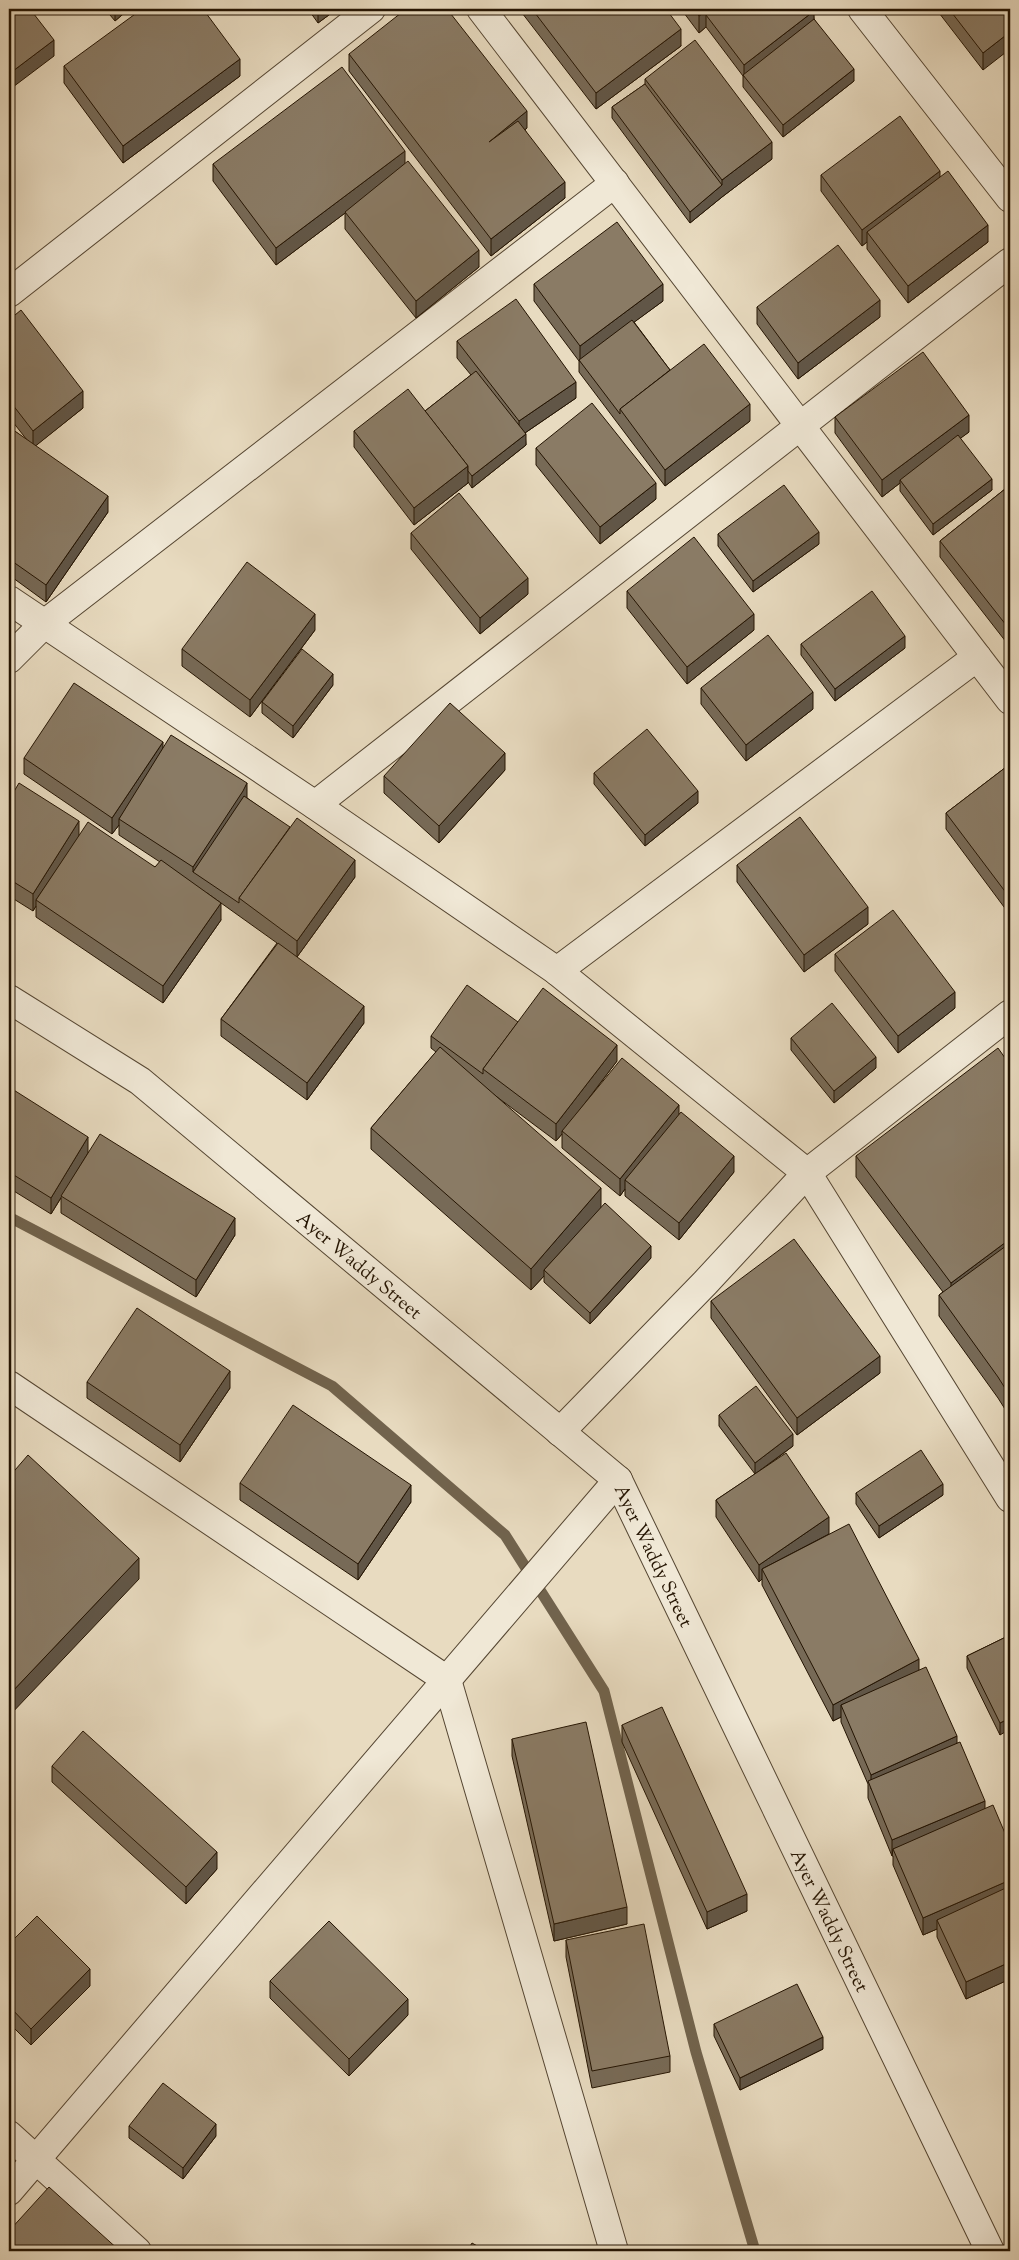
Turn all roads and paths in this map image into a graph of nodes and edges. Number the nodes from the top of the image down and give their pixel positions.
1 (371, 9) edge
2 (481, 9) edge
3 (862, 9) edge
4 (615, 183) junction
5 (1010, 198) edge
6 (1010, 262) edge
7 (9, 293) edge
8 (799, 425) junction
9 (9, 600) edge
10 (44, 625) junction
11 (977, 657) junction
12 (9, 659) edge
13 (1010, 700) edge
14 (315, 805) junction
15 (557, 971) junction
16 (9, 999) edge
17 (1010, 1014) edge
18 (807, 1173) junction
19 (9, 1385) edge
20 (560, 1432) junction
21 (618, 1480) junction
22 (1010, 1498) edge
23 (447, 1680) junction
24 (9, 2135) edge
25 (36, 2159) junction
26 (9, 2191) edge
27 (138, 2251) edge
28 (614, 2251) edge
29 (990, 2251) edge

1 - 7 street
2 - 4 street
3 - 5 street
4 - 8 street
4 - 10 street
6 - 8 street
8 - 11 street
8 - 14 street
9 - 10 street
10 - 12 street
10 - 14 street
11 - 13 street
11 - 15 street
14 - 15 street
15 - 18 street
16 - 20 street, Ayer Waddy Street
17 - 18 street
18 - 20 street
18 - 22 street
19 - 23 street
20 - 21 street, Ayer Waddy Street
21 - 23 street
21 - 29 street, Ayer Waddy Street
23 - 25 street
23 - 28 street
24 - 25 street
25 - 26 street
25 - 27 street

